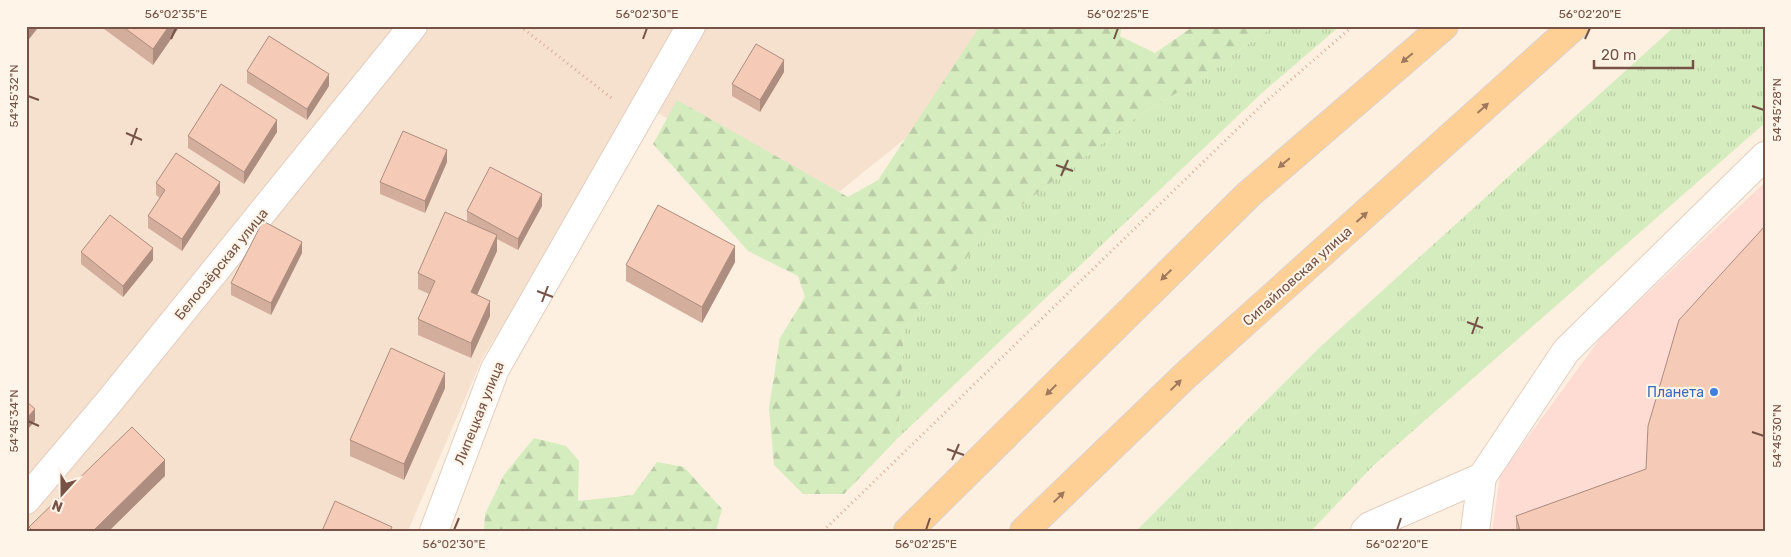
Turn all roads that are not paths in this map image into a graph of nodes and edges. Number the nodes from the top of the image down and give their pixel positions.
1 (414, 26) edge
2 (691, 26) edge
3 (1444, 26) edge
4 (1574, 26) edge
5 (1765, 156) edge
6 (1482, 477) junction
7 (26, 500) edge
8 (434, 531) edge
9 (908, 531) edge
10 (1024, 531) edge
11 (1365, 531) edge
12 (1475, 531) edge

1 - 7 street, Белоозёрская улица
2 - 8 street, Липецкая улица
3 -> 9 main road
10 -> 4 main road, Сипайловская улица
5 - 6 street
6 - 11 street
6 - 12 street

